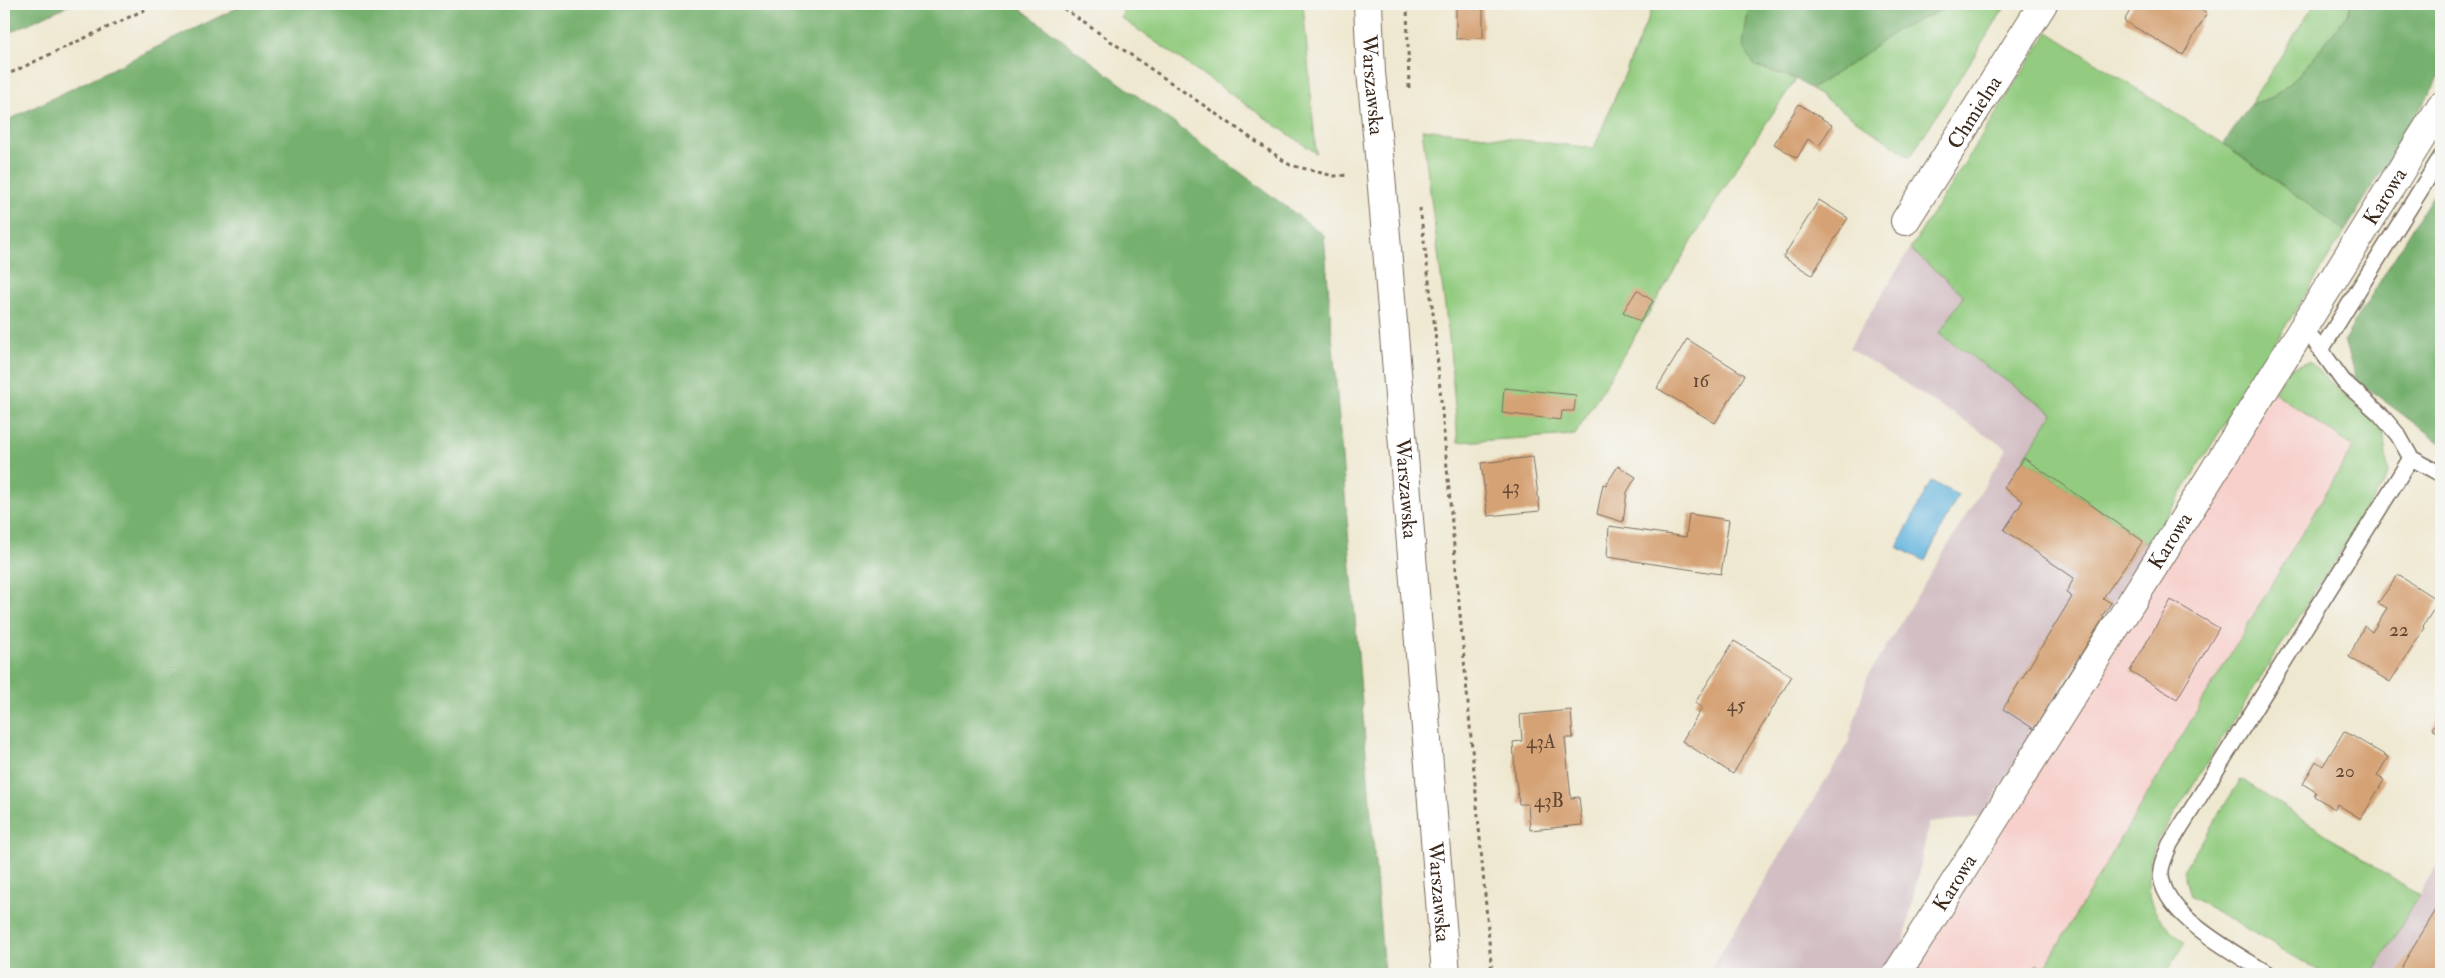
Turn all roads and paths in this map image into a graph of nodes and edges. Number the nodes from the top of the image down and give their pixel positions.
1 (157, 4) edge
2 (1058, 4) edge
3 (1368, 4) edge
4 (1407, 4) edge
5 (2043, 4) edge
6 (4, 76) edge
7 (1409, 92) dead end
8 (2441, 106) edge
9 (2441, 157) edge
10 (1381, 175) junction
11 (1420, 206) dead end
12 (1905, 220) dead end
13 (2303, 325) junction
14 (2321, 350) junction
15 (2411, 458) junction
16 (2441, 474) edge
17 (1446, 974) edge
18 (1492, 974) edge
19 (1896, 974) edge
20 (2268, 974) edge

1 - 6 path
2 - 10 path
3 - 10 street, Warszawska
4 - 7 path
5 - 12 street, Chmielna
8 - 13 street, Karowa
9 - 14 lane
10 - 17 street, Warszawska
11 - 18 path
13 - 14 lane
13 - 19 street, Karowa
14 - 15 lane
15 - 16 lane
15 - 20 lane

